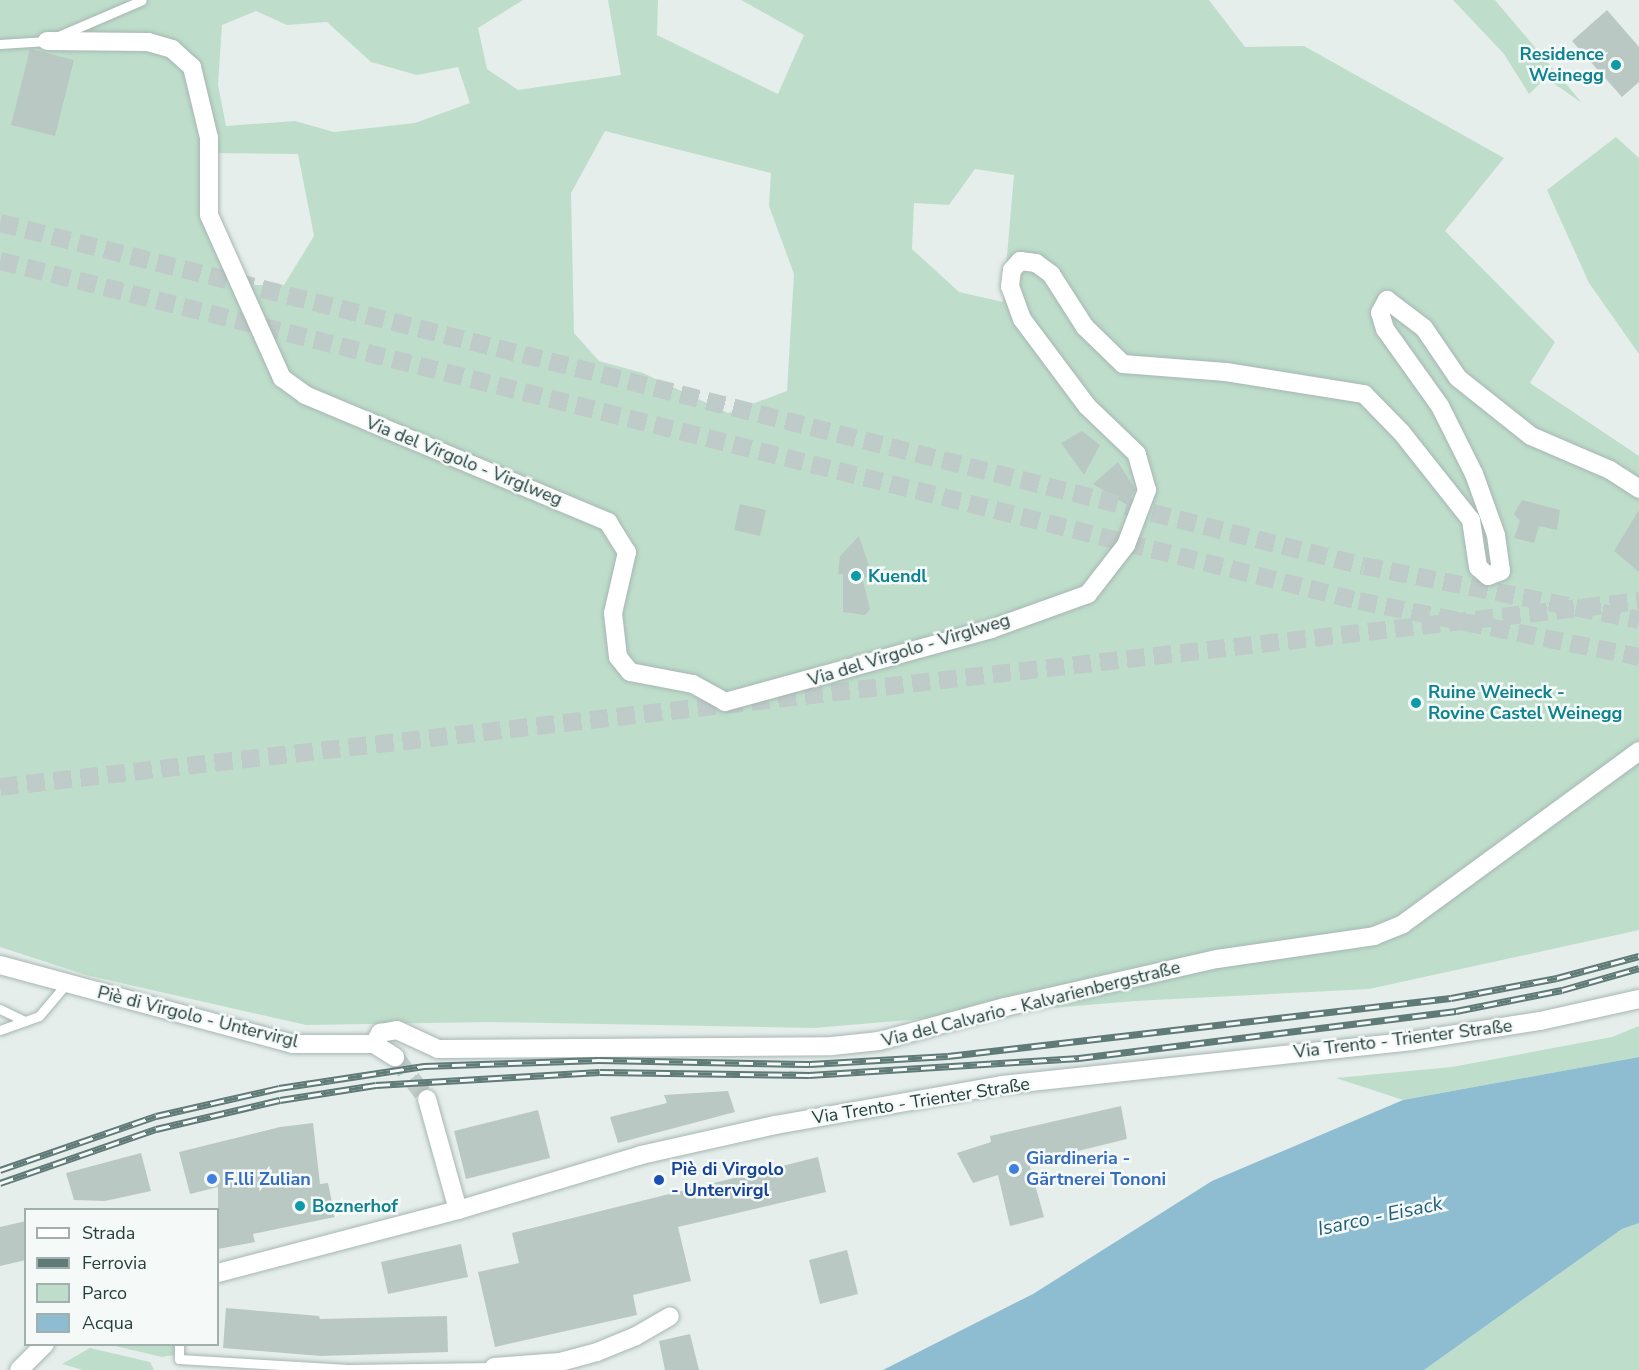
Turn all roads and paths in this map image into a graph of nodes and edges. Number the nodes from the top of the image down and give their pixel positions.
1 (142, 0) edge
2 (47, 41) junction
3 (0, 44) edge
4 (1639, 489) edge
5 (1639, 752) edge
6 (0, 964) edge
7 (68, 983) junction
8 (1639, 999) edge
9 (0, 1009) edge
10 (25, 1021) junction
11 (0, 1030) edge
12 (374, 1044) junction
13 (395, 1057) tunnel mouth
14 (427, 1099) tunnel mouth
15 (458, 1210) junction
16 (219, 1273) edge
17 (670, 1316) dead end
18 (43, 1346) edge
19 (179, 1346) edge
20 (494, 1367) joint
21 (19, 1370) edge

1 - 2 lane
2 - 3 lane, Via del Virgolo - Virglweg
2 - 4 street, Via del Virgolo - Virglweg
5 - 12 street, Via del Calvario - Kalvarienbergstraße
6 - 7 street, Piè di Virgolo - Untervirgl
7 - 10 lane
7 - 12 street, Piè di Virgolo - Untervirgl
8 - 15 street, Via Trento - Trienter Straße
9 - 10 lane
10 - 11 lane
12 - 13 street
14 - 15 street
15 - 16 street, Via Trento - Trienter Straße
17 - 20 street
18 - 21 street
19 - 20 lane

